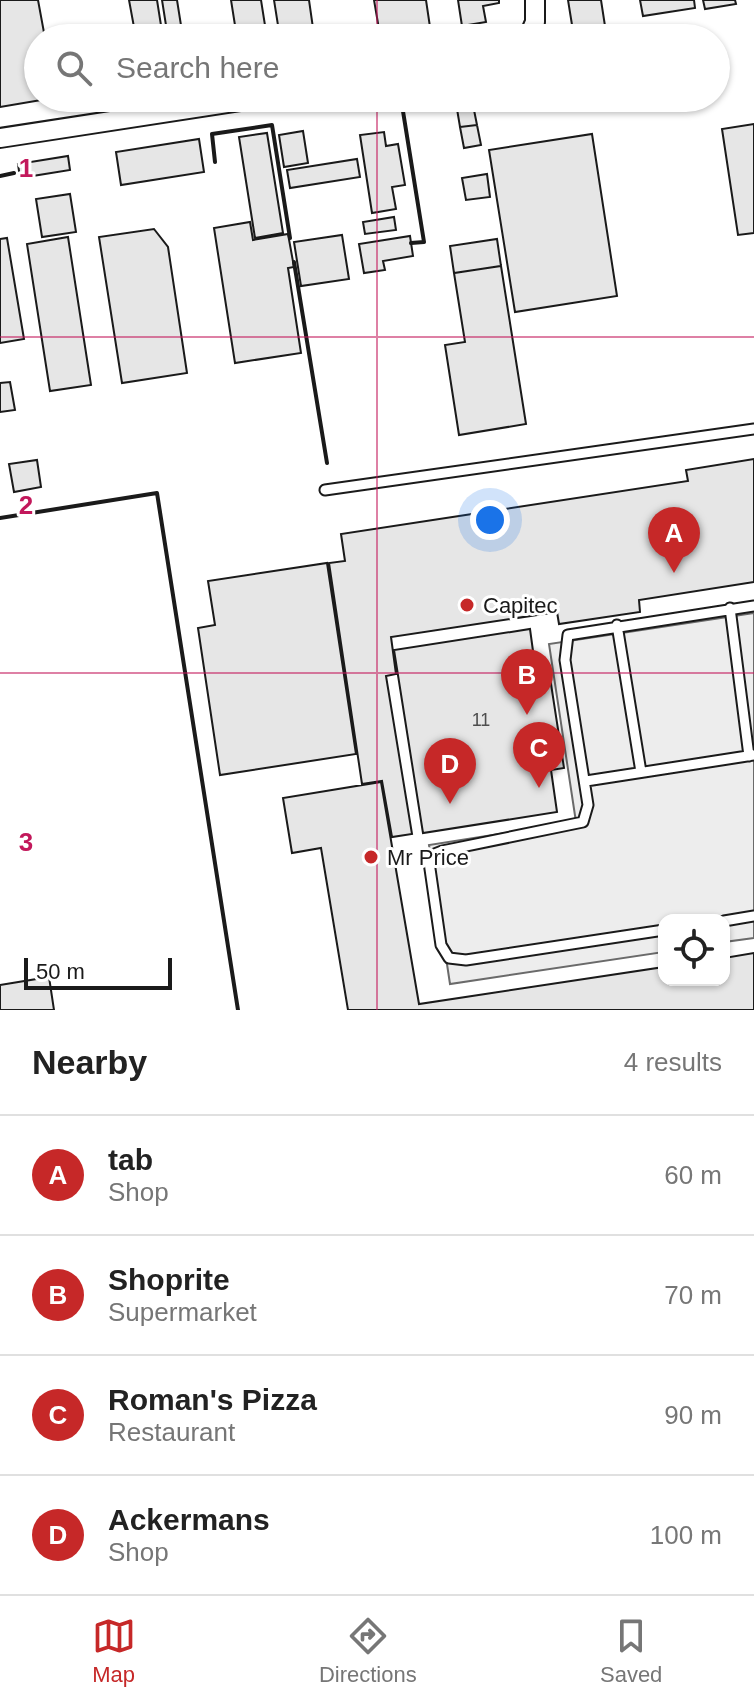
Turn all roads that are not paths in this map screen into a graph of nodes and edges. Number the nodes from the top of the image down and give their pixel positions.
1 (535, 0) edge
2 (534, 24) edge
3 (169, 112) edge
4 (0, 138) edge
5 (754, 429) edge
6 (325, 490) dead end
7 (754, 606) edge
8 (730, 608) junction
9 (617, 625) junction
10 (751, 755) edge
11 (641, 772) junction
12 (586, 781) junction
13 (754, 916) edge
14 (730, 920) edge
15 (658, 931) edge

1 - 2 street
3 - 4 street
5 - 6 lane
7 - 8 lane
8 - 9 lane
8 - 10 lane
9 - 11 lane
9 - 12 lane
10 - 11 lane
11 - 12 lane
12 - 15 lane
13 - 14 lane

